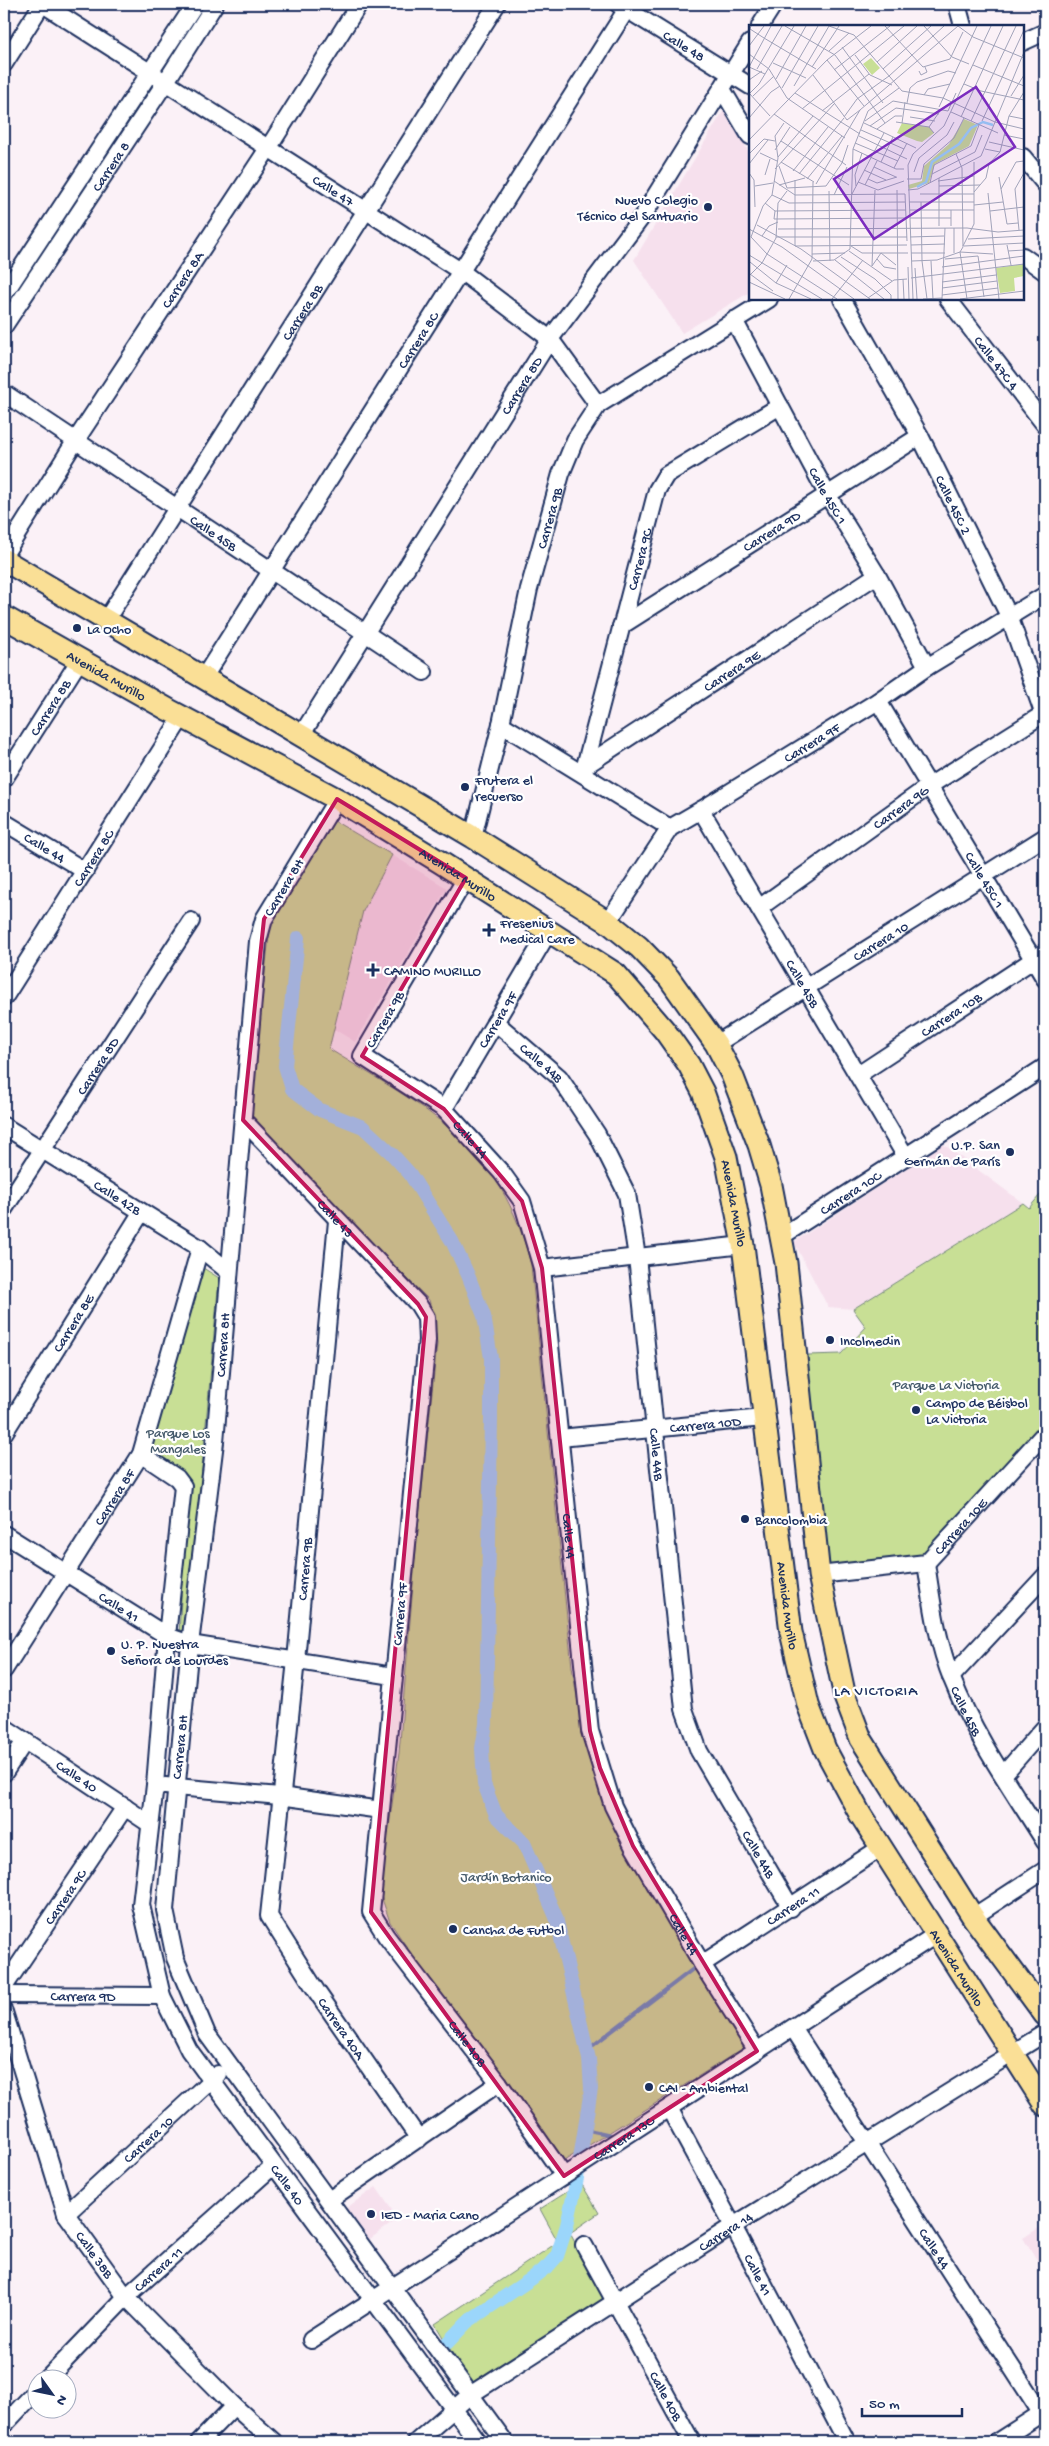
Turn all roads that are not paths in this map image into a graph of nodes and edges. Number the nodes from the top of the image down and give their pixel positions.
1 (43, 4) edge
2 (195, 4) edge
3 (215, 4) edge
4 (359, 4) edge
5 (497, 4) edge
6 (774, 4) edge
7 (958, 4) edge
8 (625, 5) edge
9 (761, 25) edge
10 (963, 25) edge
11 (1045, 32) edge
12 (1024, 42) edge
13 (749, 45) edge
14 (4, 64) edge
15 (151, 74) junction
16 (731, 75) junction
17 (165, 83) junction
18 (749, 85) edge
19 (722, 89) junction
20 (749, 134) edge
21 (269, 147) junction
22 (1024, 158) edge
23 (1045, 184) edge
24 (367, 209) junction
25 (1024, 257) edge
26 (462, 272) junction
27 (1045, 272) edge
28 (4, 294) edge
29 (767, 300) edge
30 (843, 300) edge
31 (949, 300) edge
32 (734, 320) junction
33 (4, 326) edge
34 (550, 339) junction
35 (4, 393) edge
36 (598, 405) junction
37 (780, 406) junction
38 (1045, 425) edge
39 (920, 436) junction
40 (76, 440) junction
41 (828, 496) junction
42 (176, 508) junction
43 (4, 555) edge
44 (4, 560) edge
45 (270, 570) junction
46 (877, 575) junction
47 (1045, 595) edge
48 (4, 616) edge
49 (1009, 616) junction
50 (106, 620) junction
51 (621, 626) junction
52 (366, 634) junction
53 (79, 661) junction
54 (927, 667) junction
55 (424, 672) dead end
56 (204, 677) junction
57 (878, 701) junction
58 (1044, 715) edge
59 (182, 717) junction
60 (501, 724) junction
61 (302, 734) junction
62 (584, 770) junction
63 (4, 779) edge
64 (929, 786) junction
65 (337, 799) junction
66 (702, 810) junction
67 (4, 822) edge
68 (670, 828) junction
69 (473, 836) junction
70 (1045, 838) edge
71 (85, 870) junction
72 (983, 876) junction
73 (466, 878) junction
74 (759, 908) junction
75 (191, 921) dead end
76 (608, 922) junction
77 (549, 931) junction
78 (1040, 956) edge
79 (1045, 979) edge
80 (806, 987) junction
81 (4, 998) edge
82 (495, 1022) junction
83 (716, 1044) junction
84 (362, 1056) joint
85 (1045, 1067) edge
86 (858, 1075) junction
87 (444, 1109) junction
88 (243, 1120) junction
89 (4, 1126) edge
90 (42, 1150) junction
91 (906, 1157) junction
92 (4, 1209) edge
93 (141, 1213) junction
94 (337, 1221) junction
95 (782, 1236) junction
96 (743, 1245) junction
97 (200, 1248) junction
98 (637, 1257) junction
99 (542, 1268) junction
100 (228, 1272) junction
101 (426, 1317) joint
102 (763, 1418) junction
103 (655, 1428) junction
104 (4, 1433) edge
105 (1045, 1433) edge
106 (560, 1438) junction
107 (141, 1454) junction
108 (4, 1534) edge
109 (926, 1563) junction
110 (64, 1573) junction
111 (819, 1575) junction
112 (1045, 1576) edge
113 (167, 1636) junction
114 (190, 1644) junction
115 (296, 1660) junction
116 (4, 1670) edge
117 (393, 1676) junction
118 (951, 1677) junction
119 (4, 1727) edge
120 (1045, 1727) edge
121 (24, 1740) junction
122 (4, 1773) edge
123 (1003, 1775) junction
124 (155, 1785) junction
125 (175, 1787) junction
126 (280, 1796) junction
127 (125, 1806) junction
128 (381, 1810) junction
129 (150, 1824) junction
130 (1045, 1842) edge
131 (882, 1848) junction
132 (1045, 1870) edge
133 (141, 1905) joint
134 (790, 1908) junction
135 (165, 1910) joint
136 (371, 1912) joint
137 (269, 1916) joint
138 (973, 1917) junction
139 (937, 1934) junction
140 (702, 1964) junction
141 (4, 1987) edge
142 (4, 1994) edge
143 (162, 1996) junction
144 (4, 2012) edge
145 (1045, 2015) edge
146 (793, 2028) junction
147 (1045, 2033) edge
148 (757, 2051) junction
149 (1011, 2054) junction
150 (229, 2064) junction
151 (211, 2080) junction
152 (499, 2083) junction
153 (1045, 2105) edge
154 (669, 2108) junction
155 (419, 2139) junction
156 (867, 2144) junction
157 (273, 2166) junction
158 (572, 2171) junction
159 (329, 2200) junction
160 (66, 2214) junction
161 (734, 2226) junction
162 (584, 2245) dead end
163 (392, 2287) junction
164 (126, 2297) junction
165 (372, 2300) junction
166 (614, 2302) junction
167 (311, 2340) dead end
168 (58, 2368) edge
169 (470, 2395) junction
170 (28, 2400) edge
171 (234, 2406) junction
172 (452, 2409) junction
173 (1044, 2414) edge
174 (4, 2425) edge
175 (199, 2442) edge
176 (274, 2442) edge
177 (416, 2442) edge
178 (478, 2442) edge
179 (505, 2442) edge
180 (692, 2442) edge
181 (847, 2442) edge
182 (997, 2442) edge

1 - 14 street
1 - 15 street, Calle 47
2 - 15 street, Carrera 8
3 - 17 street, Carrera 8
4 - 21 street, Carrera 8A
5 - 24 street, Carrera 8B
6 - 9 street
7 - 10 street
8 - 16 street, Calle 48
8 - 26 street, Carrera 8C
11 - 12 street
13 - 16 street, Carrera 8D
15 - 17 street, Calle 47
15 - 28 street, Carrera 8
16 - 18 street, Calle 48
16 - 19 street, Carrera 8D
17 - 21 street, Calle 47
17 - 33 street, Carrera 8
19 - 20 street
19 - 34 street, Carrera 8D
21 - 24 street, Calle 47
21 - 40 street, Carrera 8A
22 - 23 street
24 - 26 street, Calle 47
24 - 42 street, Carrera 8B
25 - 27 street
26 - 34 street, Calle 47
26 - 45 street, Carrera 8C
29 - 32 street, Carrera 9B
30 - 39 street, Calle 45C 2
31 - 38 street, Calle 47C 4
32 - 36 street, Carrera 9B
32 - 37 street, Calle 45C 1
34 - 36 street, Calle 47
34 - 52 street, Carrera 8D
35 - 40 street, Calle 45B
36 - 60 street, Carrera 9B
37 - 41 street, Calle 45C 1
37 - 51 street, Carrera 9C
39 - 41 street, Carrera 9D
39 - 49 street, Calle 45C 2
40 - 42 street, Calle 45B
40 - 43 street, Carrera 8A
41 - 46 street, Calle 45C 1
41 - 51 street, Carrera 9D
42 - 45 street, Calle 45B
42 - 50 street, Carrera 8B
44 - 50 main road
45 - 52 street, Calle 45B
45 - 56 street, Carrera 8C
46 - 54 street, Calle 45C 1
46 - 62 street, Carrera 9E
47 - 49 street, Carrera 9F
48 - 53 main road, Avenida Murillo
49 - 54 street, Carrera 9F
49 - 58 street, Calle 45C 2
50 - 56 main road
51 - 62 street, Carrera 9C
52 - 55 street, Calle 45B
52 - 61 street, Carrera 8D
53 - 59 main road, Avenida Murillo
53 - 63 street, Carrera 8B
54 - 57 street, Carrera 9F
56 - 61 main road
57 - 64 street, Calle 45C 1
57 - 66 street, Carrera 9F
58 - 64 street, Carrera 9G
59 - 65 main road, Avenida Murillo
59 - 71 street, Carrera 8C
60 - 62 street
60 - 69 street, Carrera 9B
61 - 69 main road
62 - 68 street
64 - 72 street, Calle 45C 1
64 - 74 street, Carrera 9G
65 - 73 main road, Avenida Murillo
65 - 88 street, Carrera 8H
66 - 68 street, Carrera 9F
66 - 74 street, Calle 45B
67 - 71 street, Calle 44
68 - 76 street, Carrera 9F
69 - 76 main road
70 - 72 street, Carrera 10
71 - 81 street, Carrera 8C
72 - 78 street, Calle 45C 1
72 - 80 street, Carrera 10
73 - 77 main road, Avenida Murillo
73 - 84 street, Carrera 9B
74 - 80 street, Calle 45B
75 - 90 street, Carrera 8D
76 - 83 main road
77 - 82 street, Carrera 9F
77 - 96 main road, Avenida Murillo
78 - 79 street, Calle 45C 1
78 - 86 street, Carrera 10B
80 - 83 street, Carrera 10
80 - 86 street, Calle 45B
82 - 87 street, Carrera 9F
82 - 98 street, Calle 44B
83 - 95 main road
84 - 87 street, Calle 44
85 - 91 street, Carrera 10C
86 - 91 street, Calle 45B
87 - 99 street, Calle 44
88 - 94 street, Calle 43
88 - 100 street, Carrera 8H
89 - 90 street, Calle 42B
90 - 92 street, Carrera 8D
90 - 93 street, Calle 42B
91 - 95 street, Carrera 10C
93 - 97 street, Calle 42B
93 - 104 street, Carrera 8E
94 - 101 street, Calle 43
94 - 115 street, Carrera 9B
95 - 111 main road
96 - 98 street
96 - 102 main road, Avenida Murillo
97 - 100 street, Calle 42B
97 - 107 street, Carrera 8F
98 - 99 street
98 - 103 street, Calle 44B
99 - 106 street, Calle 44
100 - 114 street, Carrera 8H
101 - 117 street, Carrera 9F
102 - 103 street, Carrera 10D
102 - 131 main road, Avenida Murillo
103 - 106 street, Carrera 10D
103 - 134 street, Calle 44B
105 - 109 street, Carrera 10E
106 - 140 street, Calle 44
107 - 110 street, Carrera 8F
107 - 113 street, Carrera 8H
108 - 110 street, Calle 41
109 - 111 street, Carrera 10E
109 - 118 street, Calle 45B
110 - 113 street, Calle 41
110 - 116 street, Carrera 8F
111 - 138 main road
112 - 118 street
113 - 114 street, Calle 41
113 - 124 street, Carrera 8H
114 - 115 street, Calle 41
114 - 125 street, Carrera 8H
115 - 117 street, Calle 41
115 - 126 street, Carrera 9B
117 - 128 street, Carrera 9F
118 - 123 street, Calle 45B
119 - 121 street, Calle 40
120 - 123 street
121 - 122 street
121 - 127 street, Calle 40
123 - 130 street, Calle 45B
124 - 125 street
124 - 129 street, Carrera 8H
125 - 126 street
125 - 135 street, Carrera 8H
126 - 128 street
126 - 137 street, Carrera 9B
127 - 129 street, Calle 40
127 - 141 street, Carrera 9C
128 - 136 street, Carrera 9F
129 - 133 street, Carrera 8H
131 - 134 street, Carrera 11
131 - 139 main road, Avenida Murillo
132 - 138 street
133 - 143 street, Calle 40
134 - 140 street, Carrera 11
135 - 150 street, Calle 40
136 - 152 street, Calle 40B
137 - 155 street, Carrera 40A
138 - 145 main road
139 - 146 street, Carrera 13C
139 - 149 main road, Avenida Murillo
140 - 148 street, Calle 44
142 - 143 street, Carrera 9D
143 - 151 street, Calle 40
144 - 160 street, Calle 38B
146 - 148 street, Carrera 13C
146 - 156 street, Calle 44
147 - 149 street, Carrera 14
148 - 154 street, Carrera 13C
149 - 153 main road, Avenida Murillo
149 - 156 street, Carrera 14
150 - 151 street, Carrera 10
150 - 159 street, Calle 40
151 - 157 street, Calle 40
151 - 160 street, Carrera 10
152 - 155 street
152 - 158 street, Calle 40B
154 - 158 street, Carrera 13C
154 - 161 street, Calle 41
155 - 159 street
156 - 161 street, Carrera 14
156 - 173 street, Calle 44
157 - 164 street, Carrera 11
157 - 165 street, Calle 40
158 - 163 street, Carrera 13C
159 - 163 street, Calle 40
160 - 164 street, Calle 38B
161 - 166 street, Carrera 14
161 - 181 street, Calle 41
162 - 166 street, Calle 40B
163 - 165 street, Carrera 13C
163 - 169 street, Calle 40
164 - 168 street, Carrera 11
164 - 171 street, Calle 38B
165 - 167 street, Carrera 13C
165 - 172 street, Calle 40
166 - 169 street, Carrera 14
166 - 180 street, Calle 40B
169 - 172 street, Carrera 14
169 - 179 street, Calle 40
170 - 174 street
171 - 175 street
171 - 176 street, Calle 38B
172 - 177 street, Carrera 14
172 - 178 street, Calle 40
173 - 182 street

